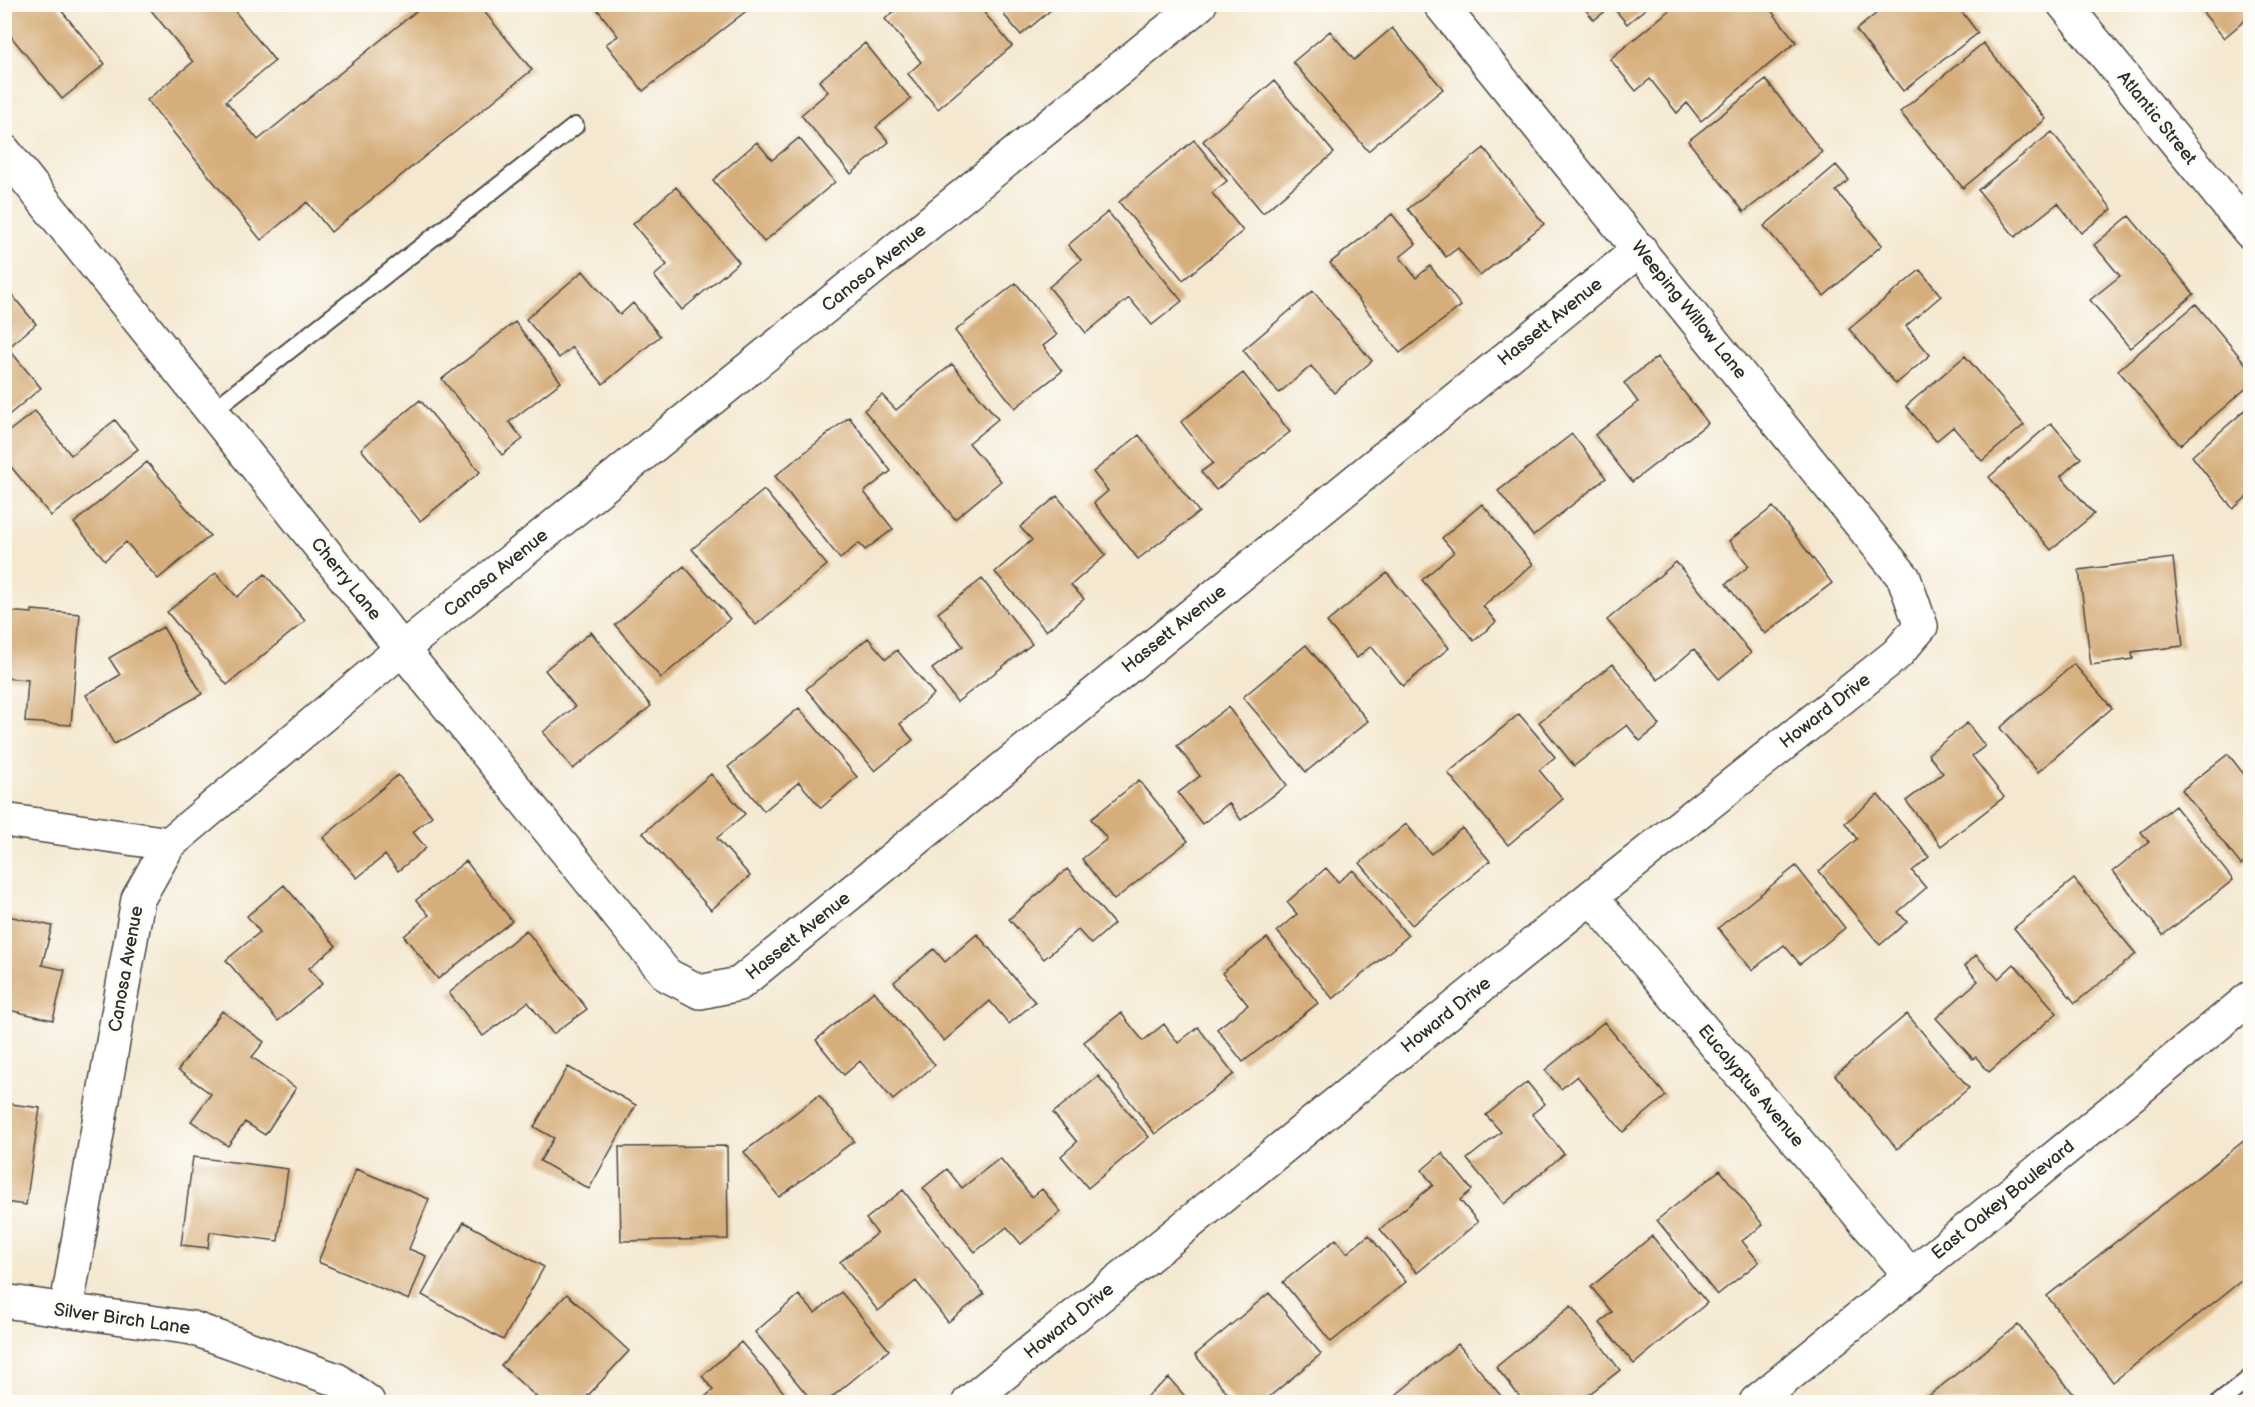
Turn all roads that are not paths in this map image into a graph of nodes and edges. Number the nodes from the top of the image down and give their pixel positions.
1 (1200, 4) edge
2 (1440, 4) edge
3 (2064, 4) edge
4 (575, 126) dead end
5 (4, 151) edge
6 (2250, 232) edge
7 (1640, 249) junction
8 (212, 411) junction
9 (1921, 626) joint
10 (402, 649) junction
11 (4, 820) edge
12 (169, 844) junction
13 (1591, 897) junction
14 (700, 992) joint
15 (2250, 998) edge
16 (1911, 1276) junction
17 (4, 1301) edge
18 (66, 1311) junction
19 (2250, 1378) edge
20 (368, 1402) edge
21 (969, 1402) edge
22 (1756, 1402) edge
23 (2220, 1402) edge

1 - 10 street, Canosa Avenue
2 - 7 street, Weeping Willow Lane
3 - 6 street, Atlantic Street
4 - 8 lane
5 - 8 street, Cherry Lane
7 - 9 street, Weeping Willow Lane
7 - 14 street, Hassett Avenue
8 - 10 street, Cherry Lane
9 - 13 street, Howard Drive
10 - 12 street, Canosa Avenue
10 - 14 street, Cherry Lane
11 - 12 street
12 - 18 street, Canosa Avenue
13 - 16 street, Eucalyptus Avenue
13 - 21 street, Howard Drive
15 - 16 street, East Oakey Boulevard
16 - 22 street, East Oakey Boulevard
17 - 18 street, Silver Birch Lane
18 - 20 street, Silver Birch Lane
19 - 23 lane

